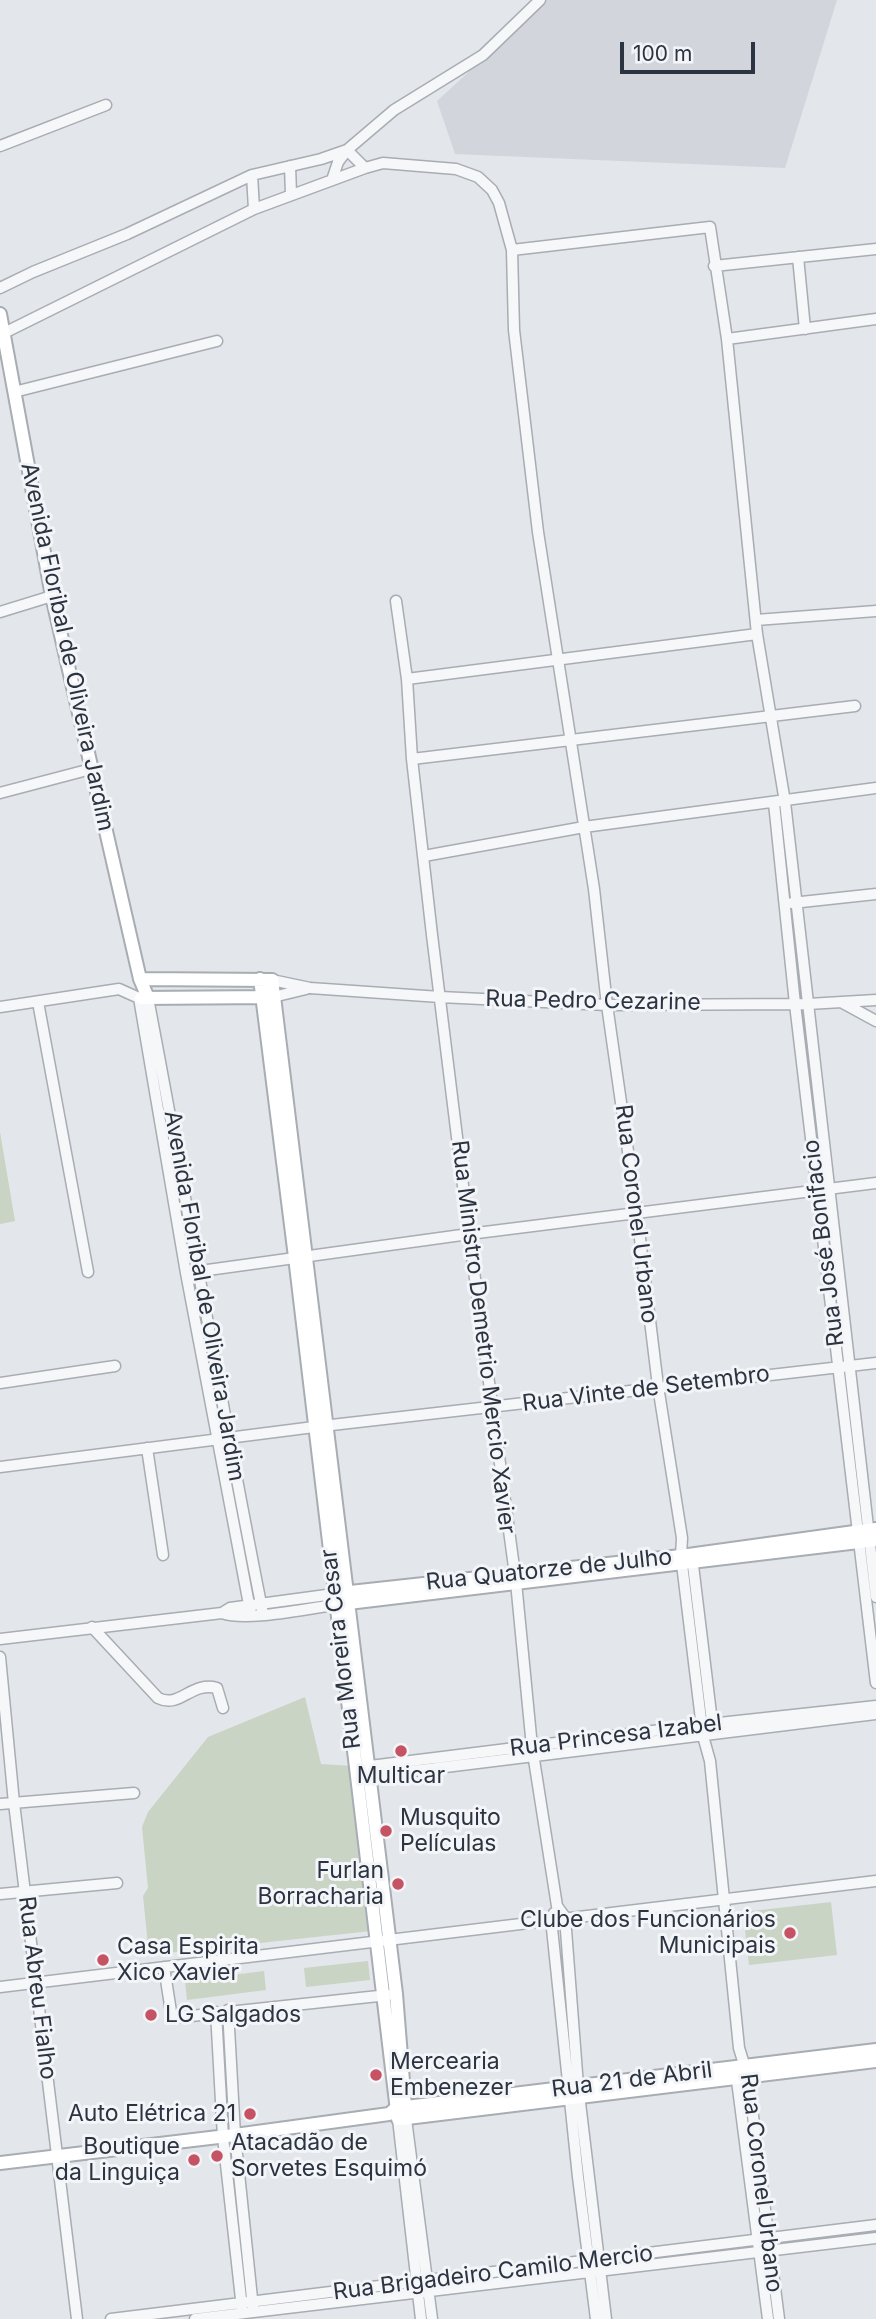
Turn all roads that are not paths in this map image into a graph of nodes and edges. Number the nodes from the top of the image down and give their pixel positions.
1 (540, 0) edge
2 (106, 105) dead end
3 (0, 146) edge
4 (347, 150) junction
5 (338, 162) junction
6 (290, 166) junction
7 (365, 168) junction
8 (354, 172) junction
9 (252, 175) junction
10 (332, 180) junction
11 (291, 194) junction
12 (254, 209) junction
13 (876, 249) edge
14 (512, 250) junction
15 (798, 257) junction
16 (714, 266) junction
17 (0, 288) edge
18 (0, 314) edge
19 (876, 319) edge
20 (804, 329) junction
21 (3, 338) edge
22 (727, 339) junction
23 (217, 341) dead end
24 (14, 392) junction
25 (52, 596) junction
26 (396, 600) dead end
27 (876, 611) edge
28 (0, 612) edge
29 (756, 620) junction
30 (757, 634) junction
31 (556, 660) junction
32 (407, 679) junction
33 (855, 706) dead end
34 (769, 715) junction
35 (570, 740) junction
36 (412, 759) junction
37 (91, 769) junction
38 (876, 788) edge
39 (0, 793) edge
40 (779, 802) junction
41 (584, 827) junction
42 (424, 856) junction
43 (876, 894) edge
44 (790, 903) junction
45 (141, 979) junction
46 (205, 979) junction
47 (266, 980) junction
48 (310, 988) junction
49 (119, 989) junction
50 (206, 997) junction
51 (268, 997) junction
52 (440, 997) junction
53 (143, 998) junction
54 (876, 1000) edge
55 (38, 1002) junction
56 (841, 1002) junction
57 (808, 1003) junction
58 (795, 1004) junction
59 (607, 1005) junction
60 (0, 1007) edge
61 (876, 1021) edge
62 (876, 1183) edge
63 (823, 1191) junction
64 (637, 1214) junction
65 (469, 1234) junction
66 (301, 1256) junction
67 (199, 1270) junction
68 (88, 1272) dead end
69 (186, 1273) junction
70 (204, 1340) junction
71 (876, 1363) edge
72 (115, 1366) dead end
73 (844, 1366) junction
74 (0, 1383) edge
75 (658, 1387) junction
76 (491, 1408) junction
77 (320, 1426) junction
78 (229, 1439) junction
79 (217, 1440) junction
80 (147, 1448) junction
81 (0, 1467) edge
82 (245, 1521) junction
83 (233, 1523) junction
84 (868, 1536) edge
85 (163, 1555) dead end
86 (687, 1559) junction
87 (515, 1578) junction
88 (876, 1597) edge
89 (341, 1598) junction
90 (262, 1609) junction
91 (250, 1611) junction
92 (92, 1627) junction
93 (0, 1639) edge
94 (0, 1657) edge
95 (876, 1683) edge
96 (876, 1706) edge
97 (223, 1708) dead end
98 (876, 1714) edge
99 (707, 1730) junction
100 (533, 1751) junction
101 (362, 1772) junction
102 (134, 1793) dead end
103 (14, 1803) junction
104 (0, 1804) edge
105 (876, 1881) edge
106 (117, 1883) dead end
107 (24, 1891) junction
108 (0, 1894) edge
109 (723, 1898) junction
110 (557, 1906) junction
111 (565, 1917) junction
112 (551, 1919) junction
113 (389, 1939) junction
114 (375, 1941) junction
115 (164, 1967) junction
116 (38, 1982) junction
117 (0, 1987) edge
118 (390, 1995) junction
119 (228, 2010) junction
120 (216, 2012) junction
121 (876, 2050) edge
122 (876, 2061) edge
123 (741, 2072) junction
124 (574, 2092) junction
125 (399, 2113) junction
126 (229, 2136) junction
127 (59, 2156) junction
128 (760, 2161) junction
129 (749, 2162) junction
130 (0, 2163) edge
131 (236, 2187) junction
132 (876, 2225) edge
133 (812, 2233) junction
134 (876, 2238) edge
135 (764, 2240) junction
136 (814, 2245) junction
137 (713, 2246) junction
138 (765, 2251) junction
139 (642, 2254) junction
140 (248, 2255) junction
141 (237, 2257) junction
142 (713, 2257) junction
143 (593, 2266) junction
144 (643, 2266) junction
145 (422, 2288) junction
146 (598, 2311) edge
147 (248, 2312) edge
148 (150, 2317) edge
149 (77, 2319) edge
150 (111, 2319) edge
151 (195, 2319) edge
152 (421, 2319) edge
153 (432, 2319) edge
154 (606, 2319) edge
155 (768, 2319) edge
156 (779, 2319) edge

1 - 4 street
2 - 3 street
4 - 5 street
4 - 6 street
4 - 7 street
5 - 8 street
5 - 10 street
6 - 9 street
6 - 11 street
7 - 8 street
7 - 14 street, Rua Coronel Urbano
8 - 10 street
9 - 12 street
9 - 17 street
10 - 11 street
11 - 12 street
12 - 21 street
13 - 15 street
14 - 16 street, Rua José Bonifacio
14 - 31 street, Rua Coronel Urbano
15 - 16 street
15 - 20 street
16 - 22 street, Rua José Bonifacio
18 - 21 street, Avenida Floribal de Oliveira Jardim
19 - 20 street
20 - 22 street
21 - 24 street, Avenida Floribal de Oliveira Jardim
22 - 29 street, Rua José Bonifacio
23 - 24 street
24 - 25 street, Avenida Floribal de Oliveira Jardim
25 - 28 street
25 - 37 street, Avenida Floribal de Oliveira Jardim
26 - 32 street, Rua Ministro Demetrio Mercio Xavier
27 - 29 street
29 - 30 street, Rua José Bonifacio
30 - 31 street
30 - 34 street, Rua José Bonifacio
31 - 32 street
31 - 35 street, Rua Coronel Urbano
32 - 36 street, Rua Ministro Demetrio Mercio Xavier
33 - 34 street
34 - 35 street
34 - 40 street, Rua José Bonifacio
35 - 36 street
35 - 41 street, Rua Coronel Urbano
36 - 42 street, Rua Ministro Demetrio Mercio Xavier
37 - 39 street
37 - 45 street, Avenida Floribal de Oliveira Jardim
38 - 40 street
40 - 41 street
40 - 44 street, Rua José Bonifacio
41 - 42 street
41 - 59 street, Rua Coronel Urbano
42 - 52 street, Rua Ministro Demetrio Mercio Xavier
43 - 44 street
44 - 57 street, Rua José Bonifacio
44 - 58 street, Rua José Bonifacio
45 - 46 street, Rua Pedro Cezarine
45 - 49 street
45 - 53 street, Avenida Floribal de Oliveira Jardim
46 - 47 street, Rua Pedro Cezarine
46 - 50 street
47 - 48 street, Rua Pedro Cezarine
47 - 51 street, Rua Moreira Cesar
48 - 51 street, Rua Pedro Cezarine
48 - 52 street, Rua Pedro Cezarine
49 - 53 street, Rua Pedro Cezarine
49 - 55 street
50 - 51 street, Rua Pedro Cezarine
50 - 53 street, Rua Pedro Cezarine
51 - 66 street, Rua Moreira Cesar
52 - 59 street, Rua Pedro Cezarine
52 - 65 street, Rua Ministro Demetrio Mercio Xavier
53 - 67 street, Avenida Floribal de Oliveira Jardim
53 - 69 street, Avenida Floribal de Oliveira Jardim
54 - 56 street, Rua Pedro Cezarine
55 - 60 street
55 - 68 street
56 - 57 street, Rua Pedro Cezarine
56 - 61 street
57 - 58 street, Rua Pedro Cezarine
57 - 63 street, Rua José Bonifacio
58 - 59 street, Rua Pedro Cezarine
58 - 63 street, Rua José Bonifacio
59 - 64 street, Rua Coronel Urbano
62 - 63 street
63 - 64 street
63 - 73 street, Rua José Bonifacio
64 - 65 street
64 - 75 street, Rua Coronel Urbano
65 - 66 street
65 - 76 street, Rua Ministro Demetrio Mercio Xavier
66 - 67 street
66 - 77 street, Rua Moreira Cesar
67 - 69 street
67 - 70 street, Avenida Floribal de Oliveira Jardim
69 - 70 street, Avenida Floribal de Oliveira Jardim
70 - 78 street, Avenida Floribal de Oliveira Jardim
70 - 79 street, Avenida Floribal de Oliveira Jardim
71 - 73 street, Rua Vinte de Setembro
72 - 74 street
73 - 75 street, Rua Vinte de Setembro
73 - 84 street, Rua José Bonifacio
75 - 76 street, Rua Vinte de Setembro
75 - 86 street, Rua Coronel Urbano
76 - 77 street, Rua Vinte de Setembro
76 - 87 street, Rua Ministro Demetrio Mercio Xavier
77 - 78 street, Rua Vinte de Setembro
77 - 89 street, Rua Moreira Cesar
78 - 79 street, Rua Vinte de Setembro
78 - 82 street, Avenida Floribal de Oliveira Jardim
79 - 80 street, Rua Vinte de Setembro
79 - 83 street, Avenida Floribal de Oliveira Jardim
80 - 81 street, Rua Vinte de Setembro
80 - 85 street
82 - 83 street
82 - 90 street, Avenida Floribal de Oliveira Jardim
83 - 91 street, Avenida Floribal de Oliveira Jardim
84 - 86 street, Rua Quatorze de Julho
84 - 88 street, Rua José Bonifacio
84 - 95 street, Rua José Bonifacio
86 - 87 street, Rua Quatorze de Julho
86 - 99 street, Rua Coronel Urbano
87 - 89 street, Rua Quatorze de Julho
87 - 100 street, Rua Ministro Demetrio Mercio Xavier
89 - 90 street, Rua Quatorze de Julho
89 - 101 street, Rua Moreira Cesar
90 - 91 street, Rua Quatorze de Julho
91 - 92 street, Rua Quatorze de Julho
92 - 93 street, Rua Quatorze de Julho
92 - 97 street
94 - 103 street, Rua Abreu Fialho
96 - 99 street, Rua Princesa Izabel
98 - 99 street, Rua Princesa Izabel
99 - 100 street, Rua Princesa Izabel
99 - 109 street, Rua Coronel Urbano
100 - 101 street, Rua Princesa Izabel
100 - 110 street, Rua Ministro Demetrio Mercio Xavier
101 - 113 street, Rua Moreira Cesar
101 - 114 street, Rua Moreira Cesar
102 - 103 street
103 - 104 street
103 - 107 street, Rua Abreu Fialho
105 - 109 street
106 - 107 street
107 - 108 street
107 - 116 street, Rua Abreu Fialho
109 - 111 street
109 - 123 street, Rua Coronel Urbano
110 - 111 street, Rua Ministro Demetrio Mercio Xavier
110 - 112 street
111 - 112 street
111 - 124 street
112 - 113 street
112 - 124 street
113 - 114 street
113 - 118 street, Rua Moreira Cesar
114 - 115 street
114 - 118 street, Rua Moreira Cesar
115 - 116 street
115 - 120 street
116 - 117 street
116 - 127 street, Rua Abreu Fialho
118 - 119 street
118 - 125 street, Rua Moreira Cesar
119 - 120 street
119 - 126 street
120 - 126 street
121 - 123 street, Rua 21 de Abril
122 - 123 street, Rua 21 de Abril
123 - 124 street, Rua 21 de Abril
123 - 128 street, Rua Coronel Urbano
123 - 129 street, Rua Coronel Urbano
124 - 125 street, Rua 21 de Abril
124 - 143 street
125 - 126 street, Rua 21 de Abril
125 - 145 street, Rua Moreira Cesar
126 - 127 street, Rua 21 de Abril
126 - 131 street
127 - 130 street, Rua 21 de Abril
127 - 149 street, Rua Abreu Fialho
128 - 129 street
128 - 135 street, Rua Coronel Urbano
129 - 135 street, Rua Coronel Urbano
131 - 140 street
131 - 141 street
132 - 133 street, Rua Brigadeiro Camilo Mercio
133 - 135 street, Rua Brigadeiro Camilo Mercio
133 - 136 street
134 - 136 street, Rua Brigadeiro Camilo Mercio
135 - 137 street, Rua Brigadeiro Camilo Mercio
135 - 138 street, Rua Coronel Urbano
136 - 138 street, Rua Brigadeiro Camilo Mercio
137 - 139 street, Rua Brigadeiro Camilo Mercio
137 - 142 street
138 - 142 street, Rua Brigadeiro Camilo Mercio
138 - 155 street, Rua Coronel Urbano
138 - 156 street, Rua Coronel Urbano
139 - 143 street, Rua Brigadeiro Camilo Mercio
139 - 144 street
140 - 141 street
140 - 147 street
141 - 147 street
142 - 144 street, Rua Brigadeiro Camilo Mercio
143 - 144 street, Rua Brigadeiro Camilo Mercio
143 - 145 street, Rua Brigadeiro Camilo Mercio
143 - 146 street
145 - 147 street, Rua Brigadeiro Camilo Mercio
145 - 152 street, Rua Moreira Cesar
145 - 153 street, Rua Moreira Cesar
146 - 154 street
147 - 148 street, Rua Brigadeiro Camilo Mercio
147 - 151 street, Rua Brigadeiro Camilo Mercio
148 - 150 street, Rua Brigadeiro Camilo Mercio

